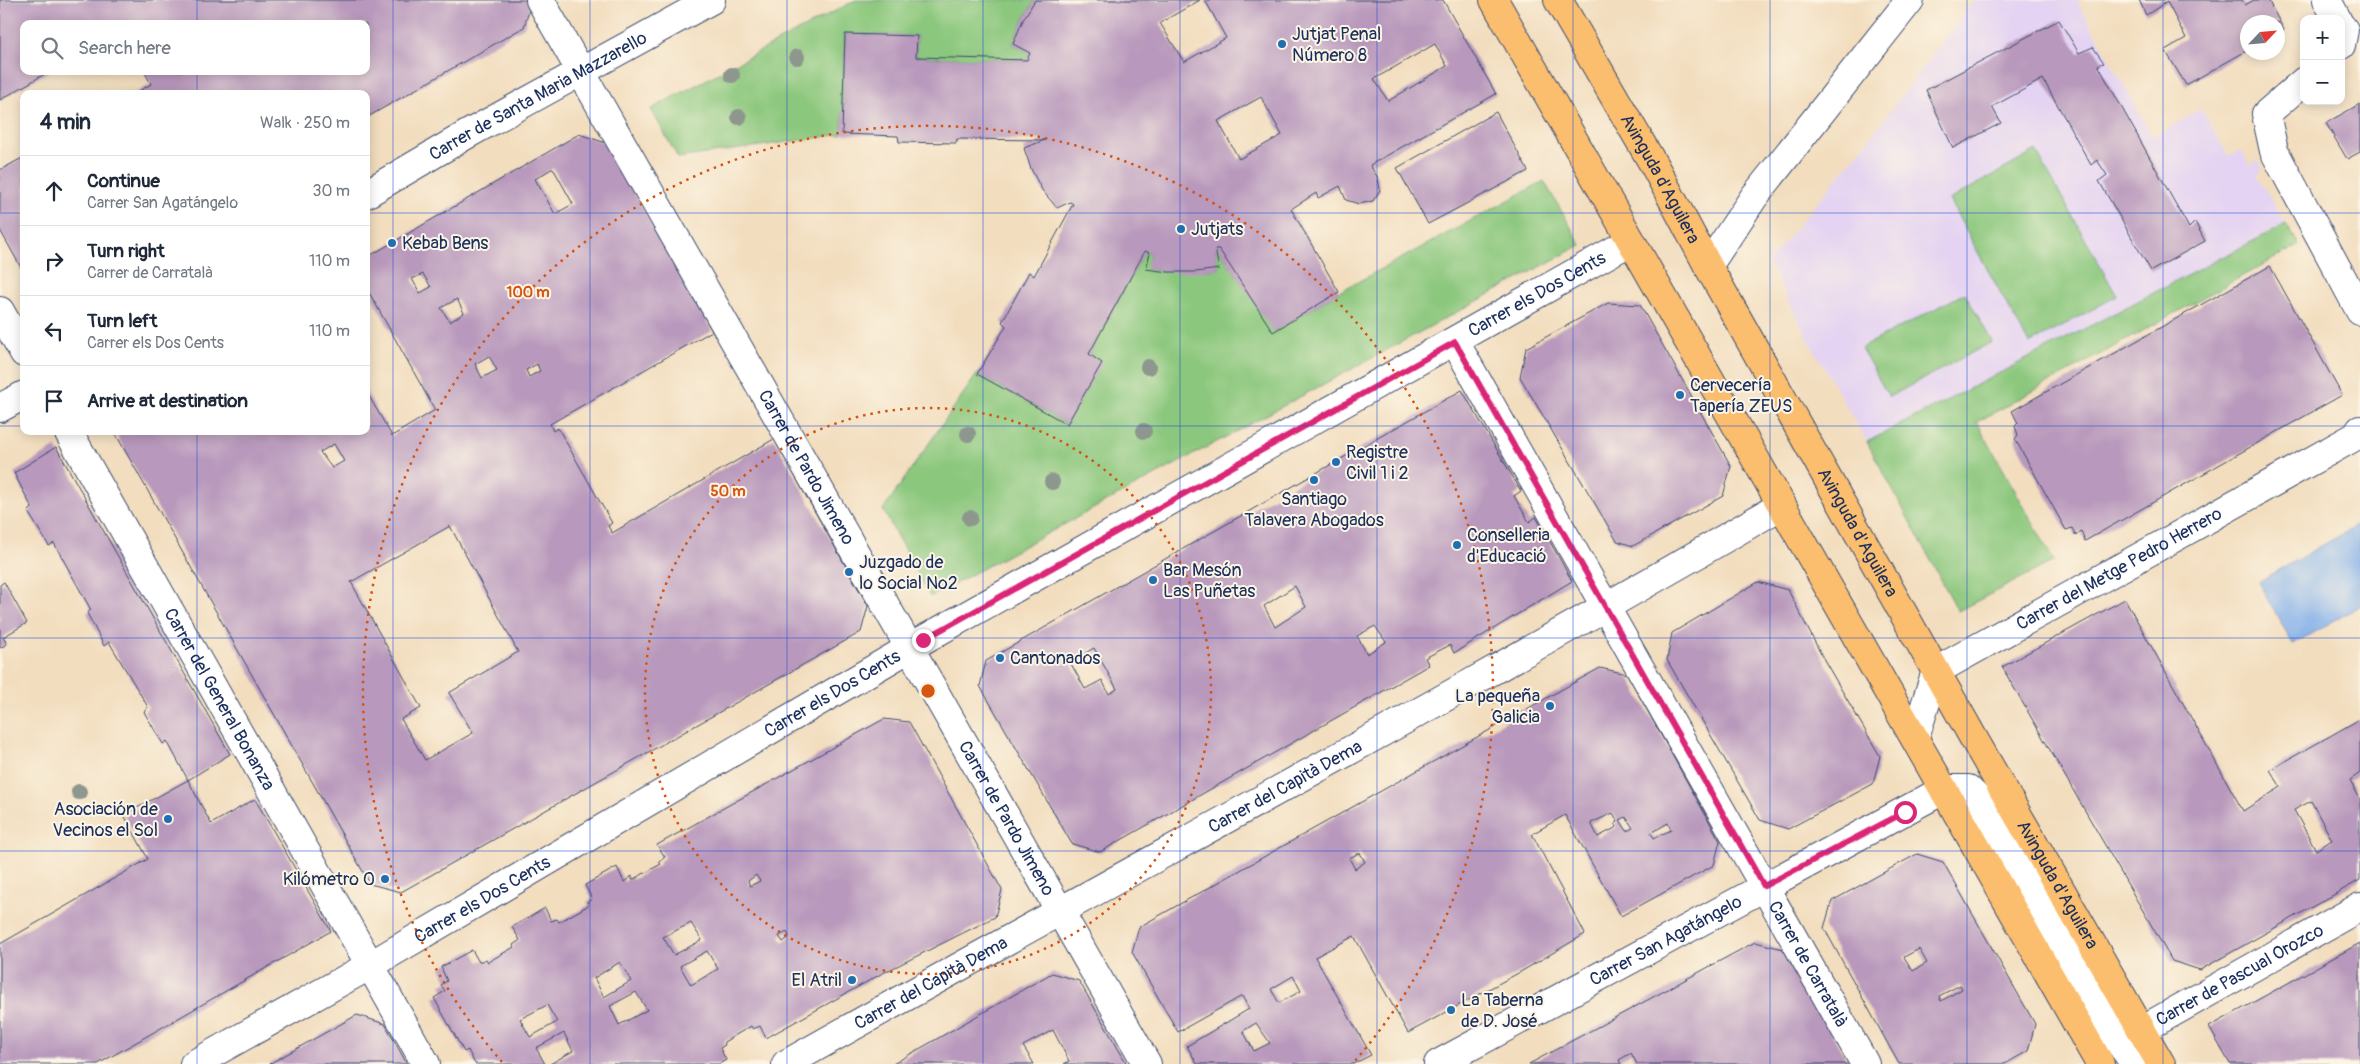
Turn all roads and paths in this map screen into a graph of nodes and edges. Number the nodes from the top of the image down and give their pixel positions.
1 (540, 0) edge
2 (711, 0) edge
3 (1494, 0) edge
4 (1558, 0) edge
5 (1910, 0) edge
6 (2327, 0) edge
7 (2335, 15) edge
8 (581, 72) junction
9 (2300, 84) edge
10 (370, 192) edge
11 (1631, 241) junction
12 (1708, 266) junction
13 (0, 310) edge
14 (2360, 311) edge
15 (1455, 342) junction
16 (20, 345) edge
17 (20, 397) edge
18 (0, 408) edge
19 (2360, 430) edge
20 (70, 435) edge
21 (1782, 505) junction
22 (1606, 607) junction
23 (910, 647) junction
24 (1936, 671) junction
25 (1915, 737) junction
26 (1945, 789) junction
27 (1764, 886) junction
28 (2360, 907) edge
29 (1058, 910) junction
30 (369, 966) junction
31 (2130, 1036) junction
32 (2095, 1062) edge
33 (194, 1064) edge
34 (426, 1064) edge
35 (786, 1064) edge
36 (1147, 1064) edge
37 (1438, 1064) edge
38 (1866, 1064) edge
39 (2135, 1064) edge
40 (2161, 1064) edge

1 - 8 street, Carrer de Pardo Jimeno
2 - 8 street, Carrer de Santa Maria Mazzarello
3 - 11 main road
4 - 12 main road, Avinguda d'Aguilera
5 - 12 street
6 - 7 street
8 - 10 street, Carrer de Santa Maria Mazzarello
8 - 23 street, Carrer de Pardo Jimeno
9 - 14 street
11 - 15 street, Carrer els Dos Cents
11 - 21 main road
12 - 24 main road, Avinguda d'Aguilera
13 - 16 street
15 - 22 street, Carrer de Carratalà
15 - 23 street, Carrer els Dos Cents
17 - 18 street
19 - 24 street, Carrer del Metge Pedro Herrero
20 - 30 street, Carrer del General Bonanza
21 - 22 street, Carrer del Capità Dema
21 - 25 main road
22 - 27 street, Carrer de Carratalà
22 - 29 street, Carrer del Capità Dema
23 - 29 street, Carrer de Pardo Jimeno
23 - 30 street, Carrer els Dos Cents
24 - 25 street
24 - 31 main road, Avinguda d'Aguilera
25 - 26 main road
26 - 27 street, Carrer San Agatángelo
26 - 31 street, Avinguda d'Aguilera
26 - 32 main road
27 - 37 street, Carrer San Agatángelo
27 - 38 street, Carrer de Carratalà
28 - 31 street, Carrer de Pascual Orozco
29 - 35 street, Carrer del Capità Dema
29 - 36 street, Carrer de Pardo Jimeno
30 - 33 street, Carrer els Dos Cents
30 - 34 street, Carrer del General Bonanza
31 - 39 street, Avinguda d'Aguilera
31 - 40 main road, Avinguda d'Aguilera

